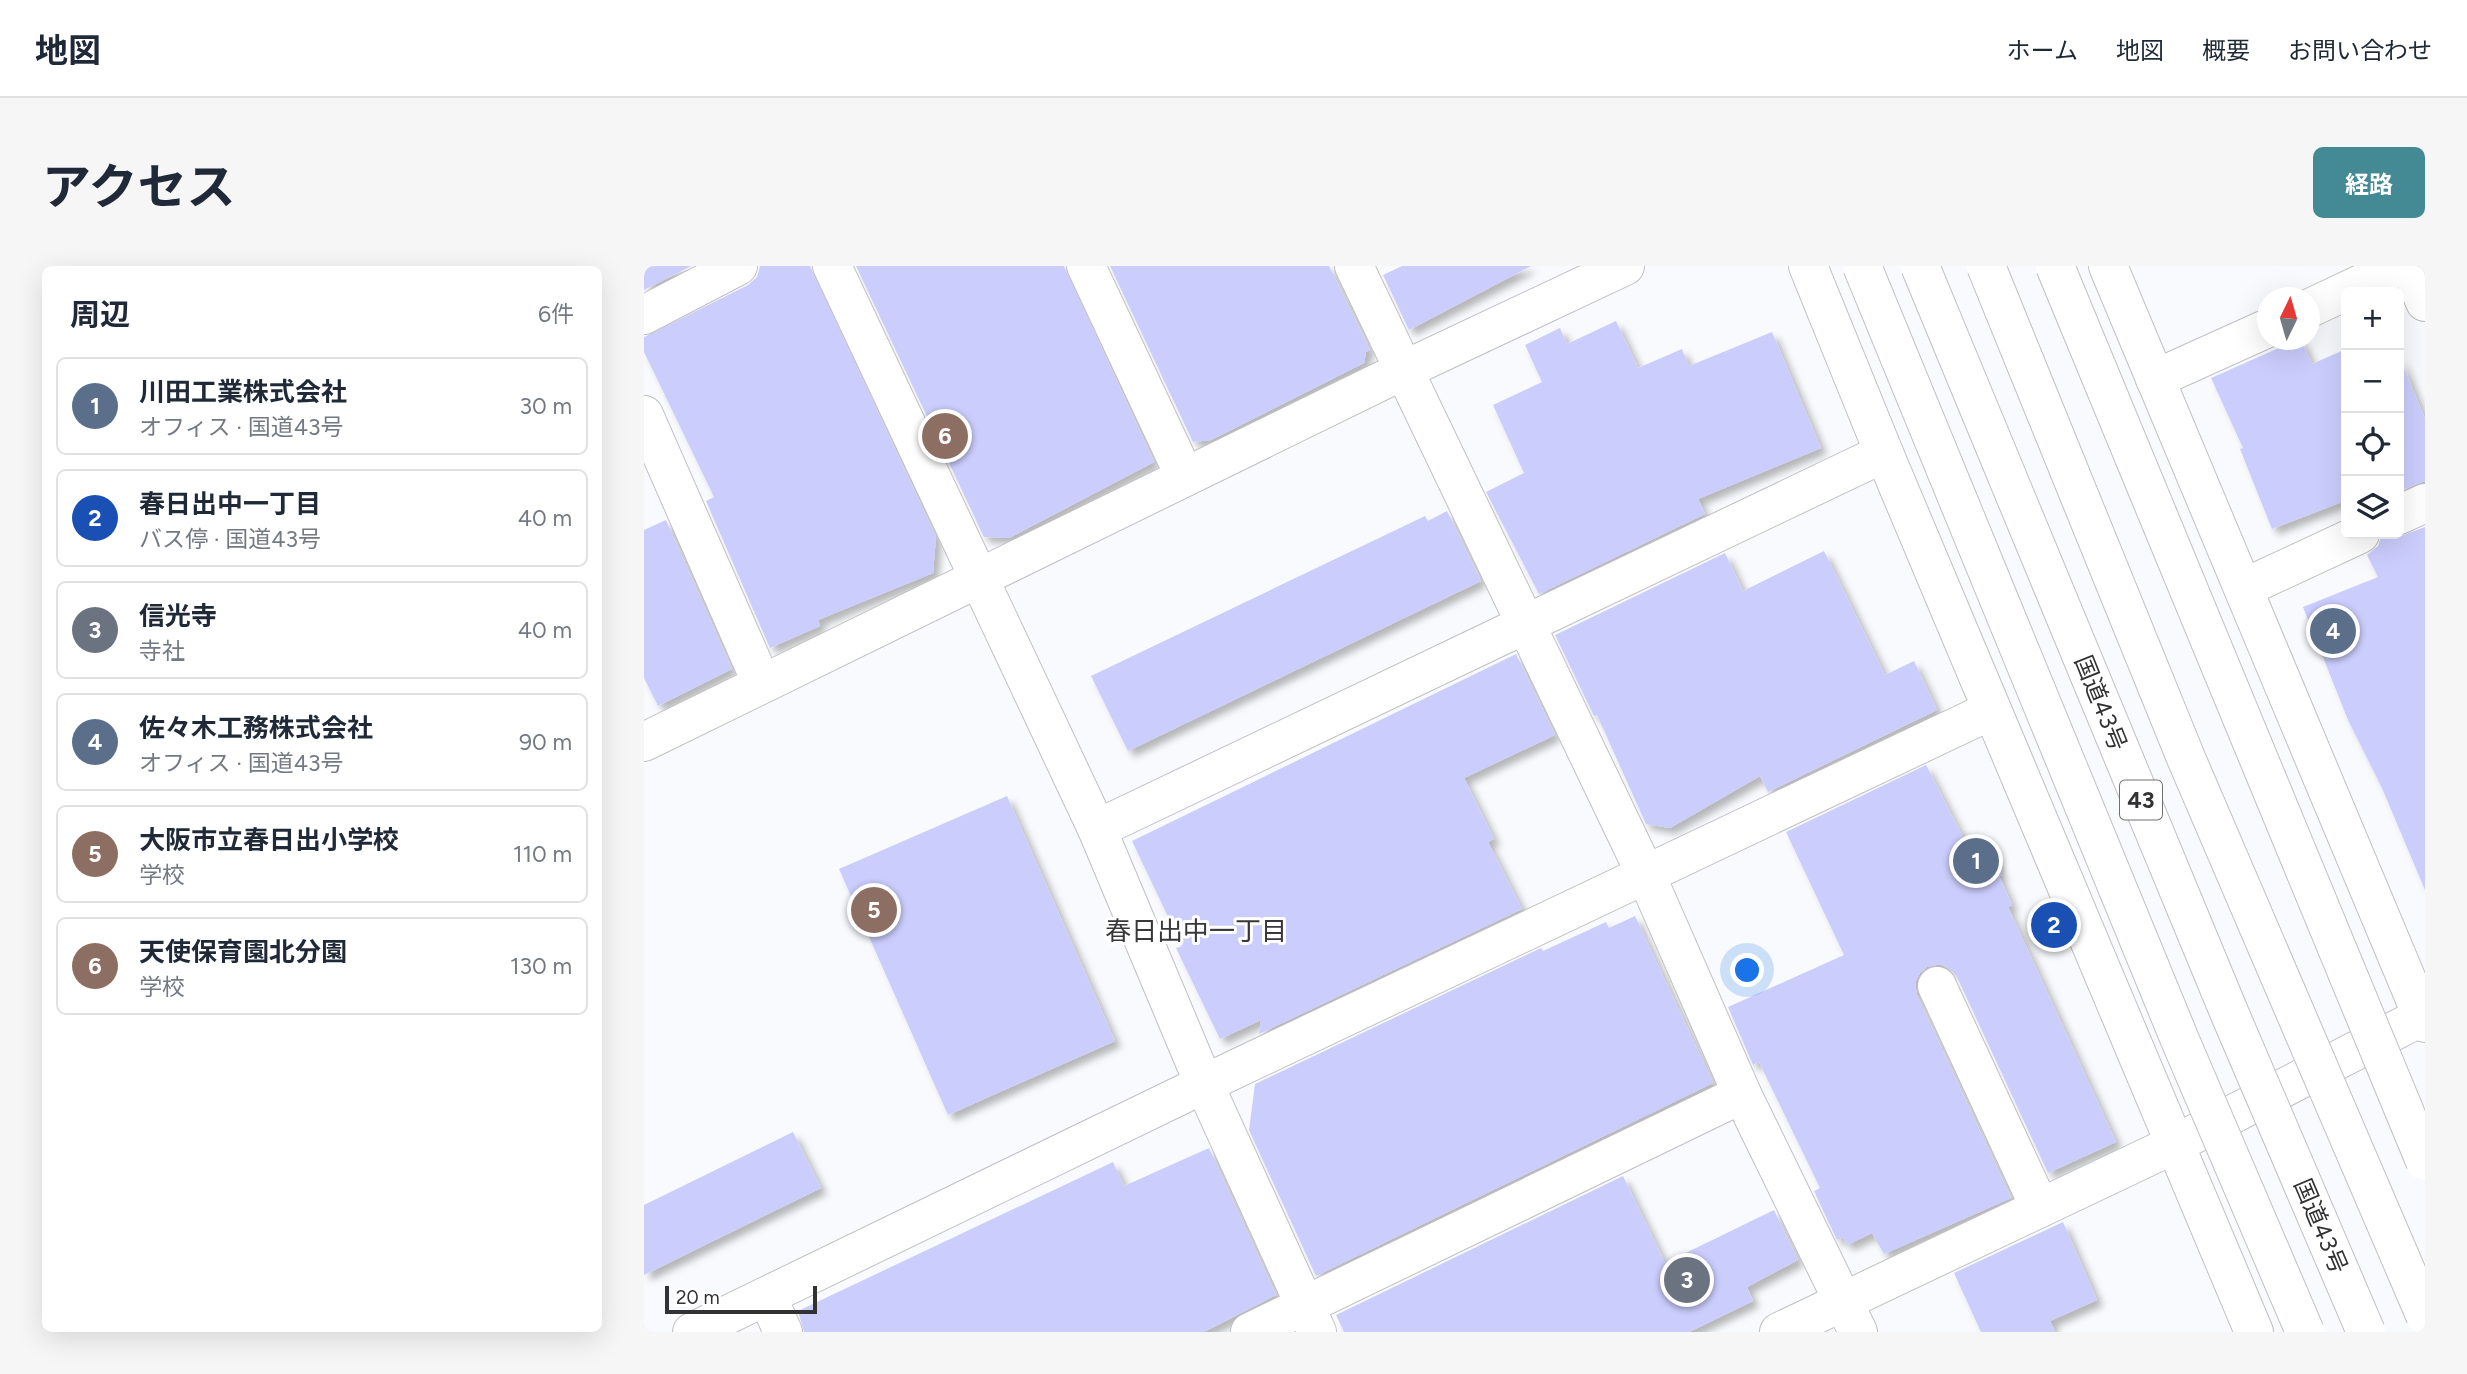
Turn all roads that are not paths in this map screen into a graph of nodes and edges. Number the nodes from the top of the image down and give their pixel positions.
1 (738, 266) edge
2 (832, 266) edge
3 (1086, 266) edge
4 (1354, 266) edge
5 (1625, 266) edge
6 (1808, 266) edge
7 (1862, 266) edge
8 (1920, 266) edge
9 (1986, 266) edge
10 (2055, 266) edge
11 (2108, 266) edge
12 (2399, 266) edge
13 (2410, 266) edge
14 (2425, 302) edge
15 (2320, 303) edge
16 (644, 315) edge
17 (2257, 333) edge
18 (1404, 370) junction
19 (2155, 379) junction
20 (644, 415) edge
21 (1884, 453) junction
22 (1185, 477) junction
23 (2425, 503) edge
24 (2404, 513) edge
25 (2349, 539) edge
26 (980, 579) junction
27 (2244, 588) junction
28 (1526, 625) junction
29 (762, 684) junction
30 (1992, 710) junction
31 (644, 742) edge
32 (1097, 829) junction
33 (1646, 875) junction
34 (1937, 986) dead end
35 (2424, 1018) edge
36 (1204, 1084) junction
37 (1742, 1094) junction
38 (2175, 1144) junction
39 (2425, 1161) edge
40 (2040, 1208) junction
41 (767, 1296) junction
42 (2425, 1315) edge
43 (1851, 1317) edge
44 (1311, 1319) edge
45 (692, 1332) edge
46 (783, 1332) edge
47 (1250, 1332) edge
48 (1779, 1332) edge
49 (2254, 1332) edge
50 (2305, 1332) edge
51 (2366, 1332) edge

1 - 16 main road
2 - 26 main road
3 - 22 main road
4 - 18 main road
5 - 18 main road
6 - 21 main road
7 - 50 main road, 43, bridge
8 - 51 main road, 国道43号 / 43, bridge
9 - 42 main road, 43, bridge
10 - 39 main road, bridge
11 - 19 main road
12 - 15 main road
13 - 14 main road
17 - 19 main road
18 - 22 main road
18 - 28 main road
19 - 27 main road
20 - 29 main road
21 - 28 main road
21 - 30 main road
22 - 26 main road
23 - 24 main road
25 - 27 main road
26 - 29 main road
26 - 32 main road
27 - 35 main road
28 - 32 main road
28 - 33 main road
29 - 31 main road
30 - 33 main road
30 - 38 main road
32 - 36 main road
33 - 36 main road
33 - 37 main road
34 - 40 main road
35 - 38 main road
36 - 41 main road
36 - 44 main road
37 - 43 main road
37 - 44 main road
38 - 40 main road
38 - 49 main road
40 - 43 main road
41 - 45 main road
41 - 46 main road
43 - 48 main road
44 - 47 main road

